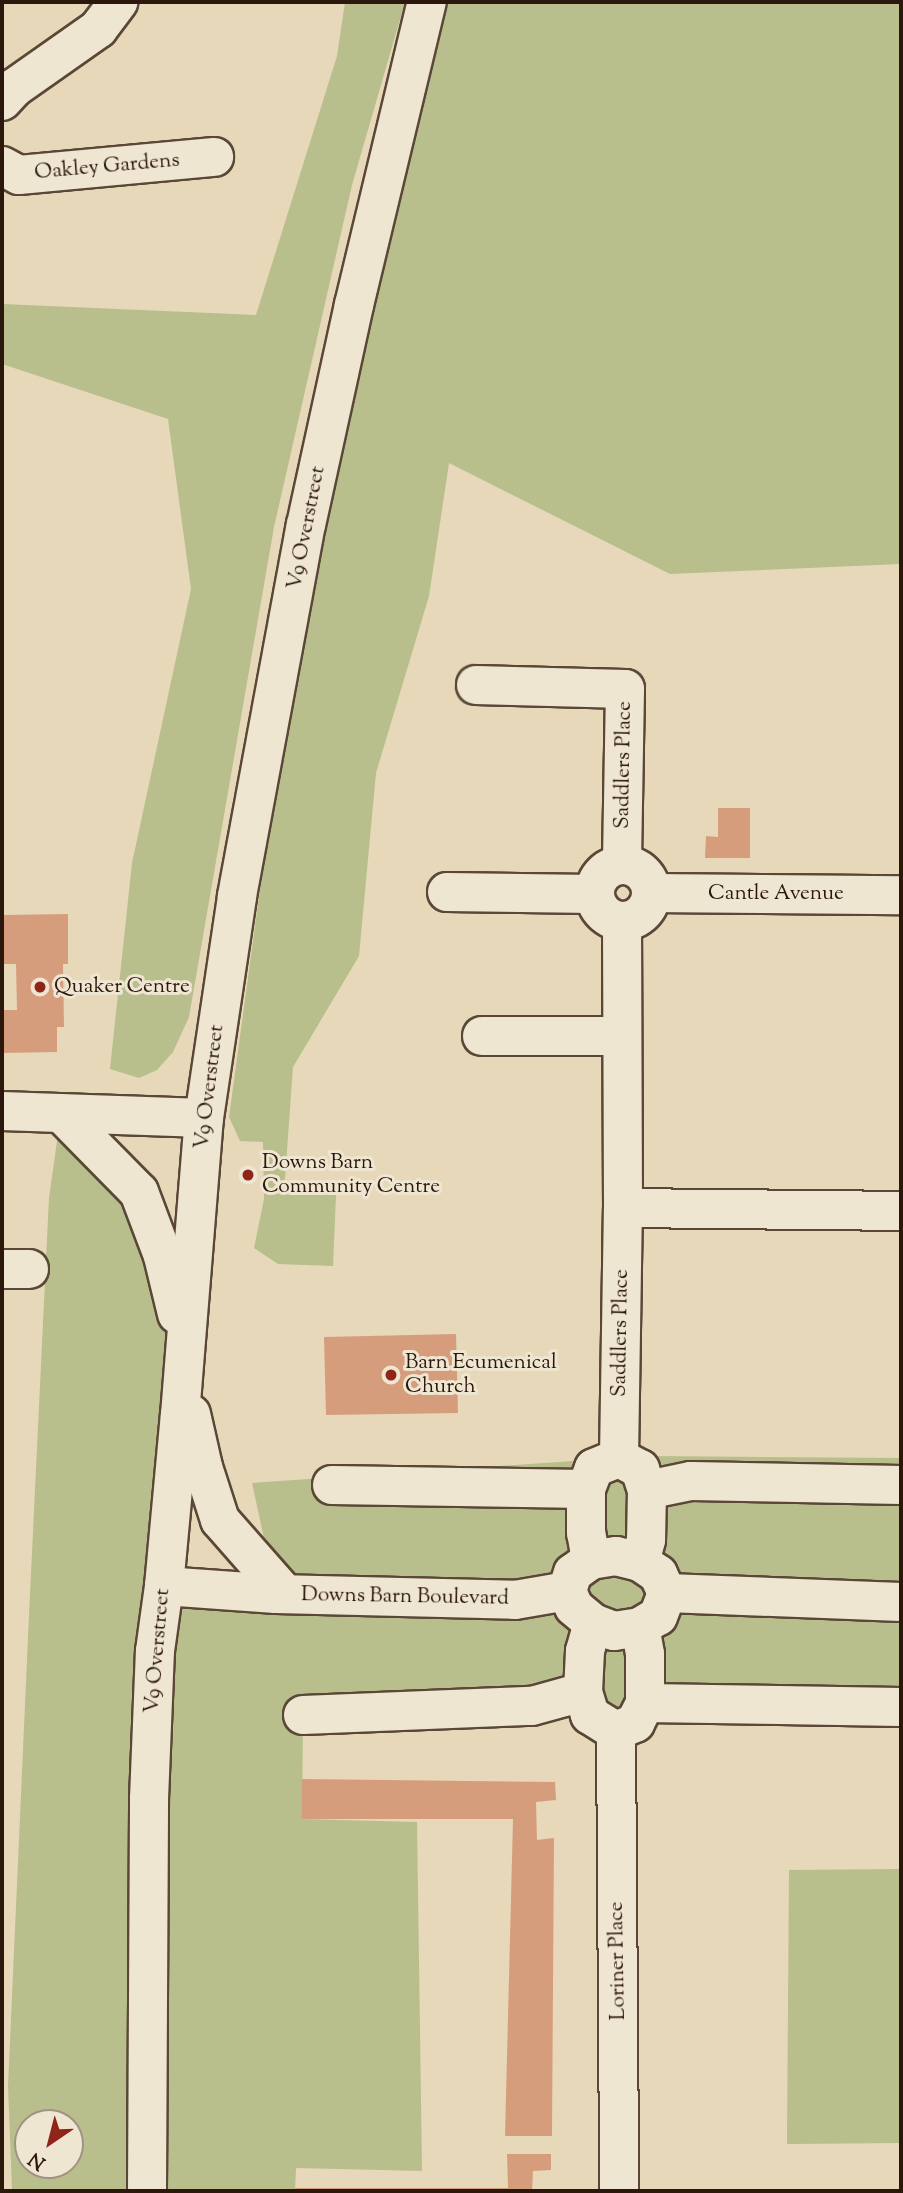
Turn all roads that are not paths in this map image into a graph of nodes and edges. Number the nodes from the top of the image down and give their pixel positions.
1 (118, 2) edge
2 (427, 2) edge
3 (2, 101) edge
4 (214, 157) dead end
5 (2, 166) edge
6 (476, 685) dead end
7 (622, 864) junction
8 (447, 892) dead end
9 (651, 892) junction
10 (594, 894) junction
11 (901, 895) edge
12 (622, 921) junction
13 (482, 1036) dead end
14 (622, 1036) junction
15 (2, 1111) edge
16 (61, 1113) junction
17 (204, 1118) junction
18 (623, 1208) junction
19 (901, 1211) edge
20 (184, 1360) junction
21 (619, 1458) junction
22 (332, 1485) dead end
23 (901, 1485) edge
24 (586, 1489) junction
25 (647, 1490) junction
26 (591, 1560) junction
27 (640, 1562) junction
28 (164, 1586) junction
29 (567, 1591) junction
30 (667, 1593) junction
31 (285, 1594) junction
32 (901, 1602) edge
33 (593, 1623) junction
34 (640, 1627) junction
35 (583, 1692) junction
36 (645, 1703) junction
37 (901, 1707) edge
38 (303, 1715) dead end
39 (616, 1731) junction
40 (147, 2191) edge
41 (620, 2191) edge

1 - 3 street
2 - 17 street, V9 Overstreet
4 - 5 street, Oakley Gardens
6 - 7 street, Saddlers Place
7 - 9 street
7 - 10 street
8 - 10 street
9 - 11 street, Cantle Avenue
9 - 12 street
10 - 12 street
12 - 14 street, Saddlers Place
13 - 14 street
14 - 18 street, Saddlers Place
15 - 16 street
16 - 17 street
16 - 20 street
17 - 20 street, V9 Overstreet
18 - 19 street
18 - 21 street, Saddlers Place
20 - 28 street, V9 Overstreet
20 - 31 street, Downs Barn Boulevard
21 - 24 street
21 - 25 street
22 - 24 street
23 - 25 street
24 - 26 street
25 - 27 street
26 - 27 street
26 - 29 street
27 - 30 street
28 - 31 street, Downs Barn Boulevard
28 - 40 street, V9 Overstreet
29 - 31 street, Downs Barn Boulevard
29 - 33 street
30 - 32 street
30 - 34 street
33 - 34 street
33 - 35 street
34 - 36 street
35 - 38 street
35 - 39 street
36 - 37 street
36 - 39 street
39 - 41 street, Loriner Place

